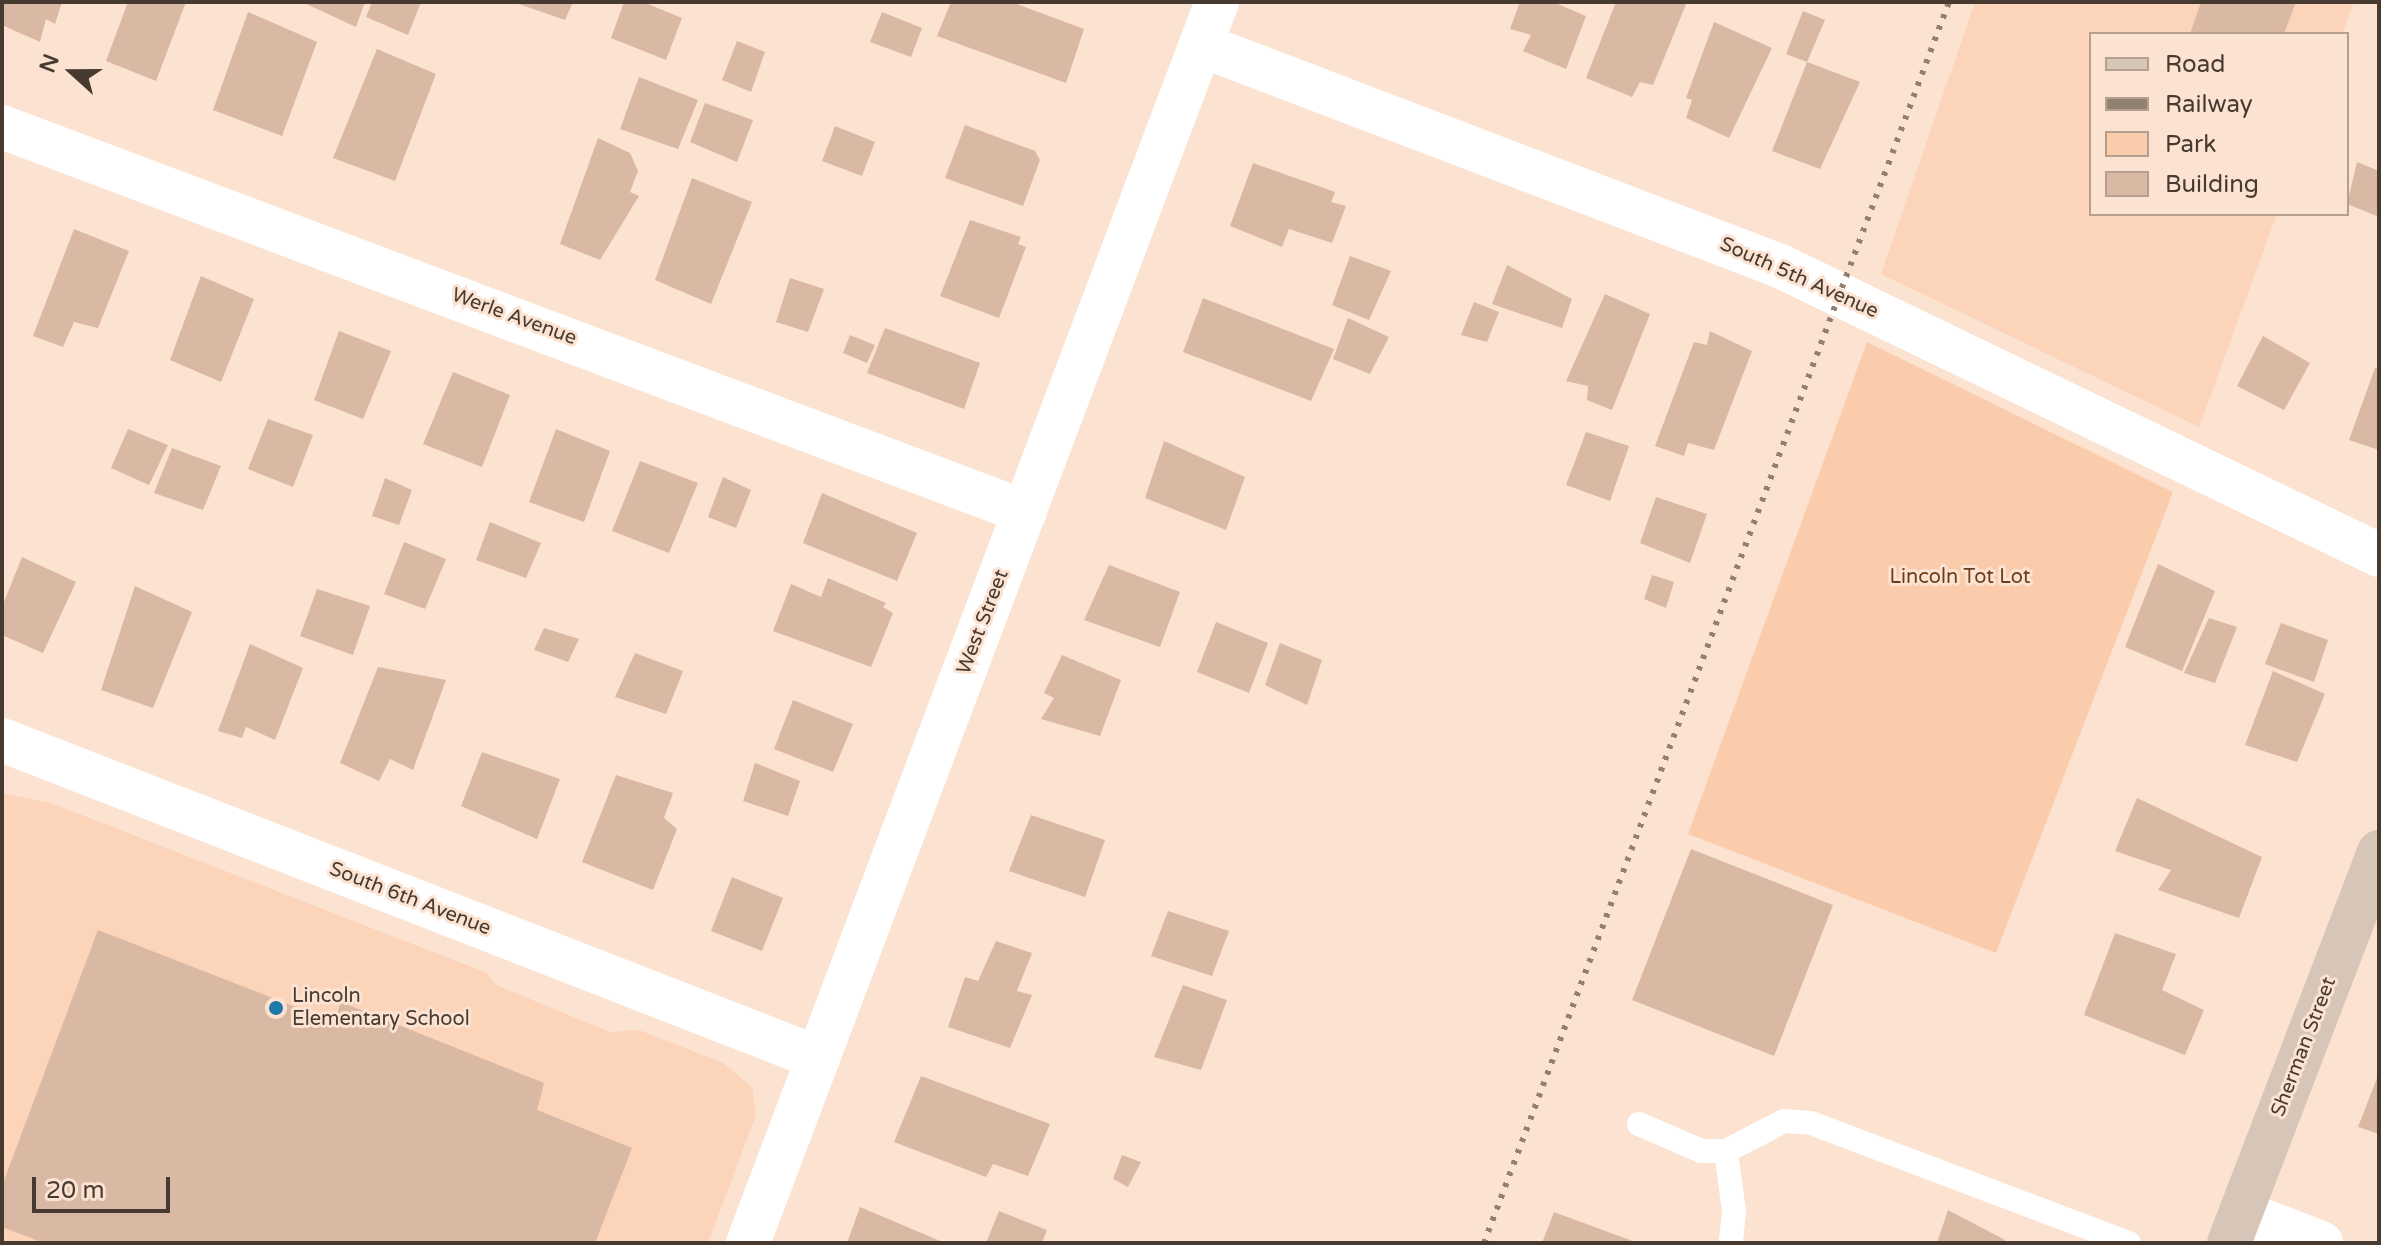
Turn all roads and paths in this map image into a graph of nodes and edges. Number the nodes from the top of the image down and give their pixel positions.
1 (1217, 2) edge
2 (1201, 45) junction
3 (2, 127) edge
4 (1025, 512) junction
5 (2379, 555) edge
6 (2, 740) edge
7 (2379, 852) edge
8 (2369, 906) edge
9 (818, 1058) junction
10 (1639, 1124) dead end
11 (1726, 1151) junction
12 (2235, 1228) edge
13 (748, 1243) edge
14 (1731, 1243) edge
15 (2129, 1243) edge
16 (2321, 1243) edge

1 - 2 street, West Street
2 - 4 street, West Street
2 - 5 street, South 5th Avenue
3 - 4 street, Werle Avenue
4 - 9 street, West Street
6 - 9 street, South 6th Avenue
7 - 8 street, Sherman Street
8 - 12 street, Sherman Street
9 - 13 street, West Street
10 - 11 lane
11 - 14 lane
11 - 15 lane
12 - 16 street

